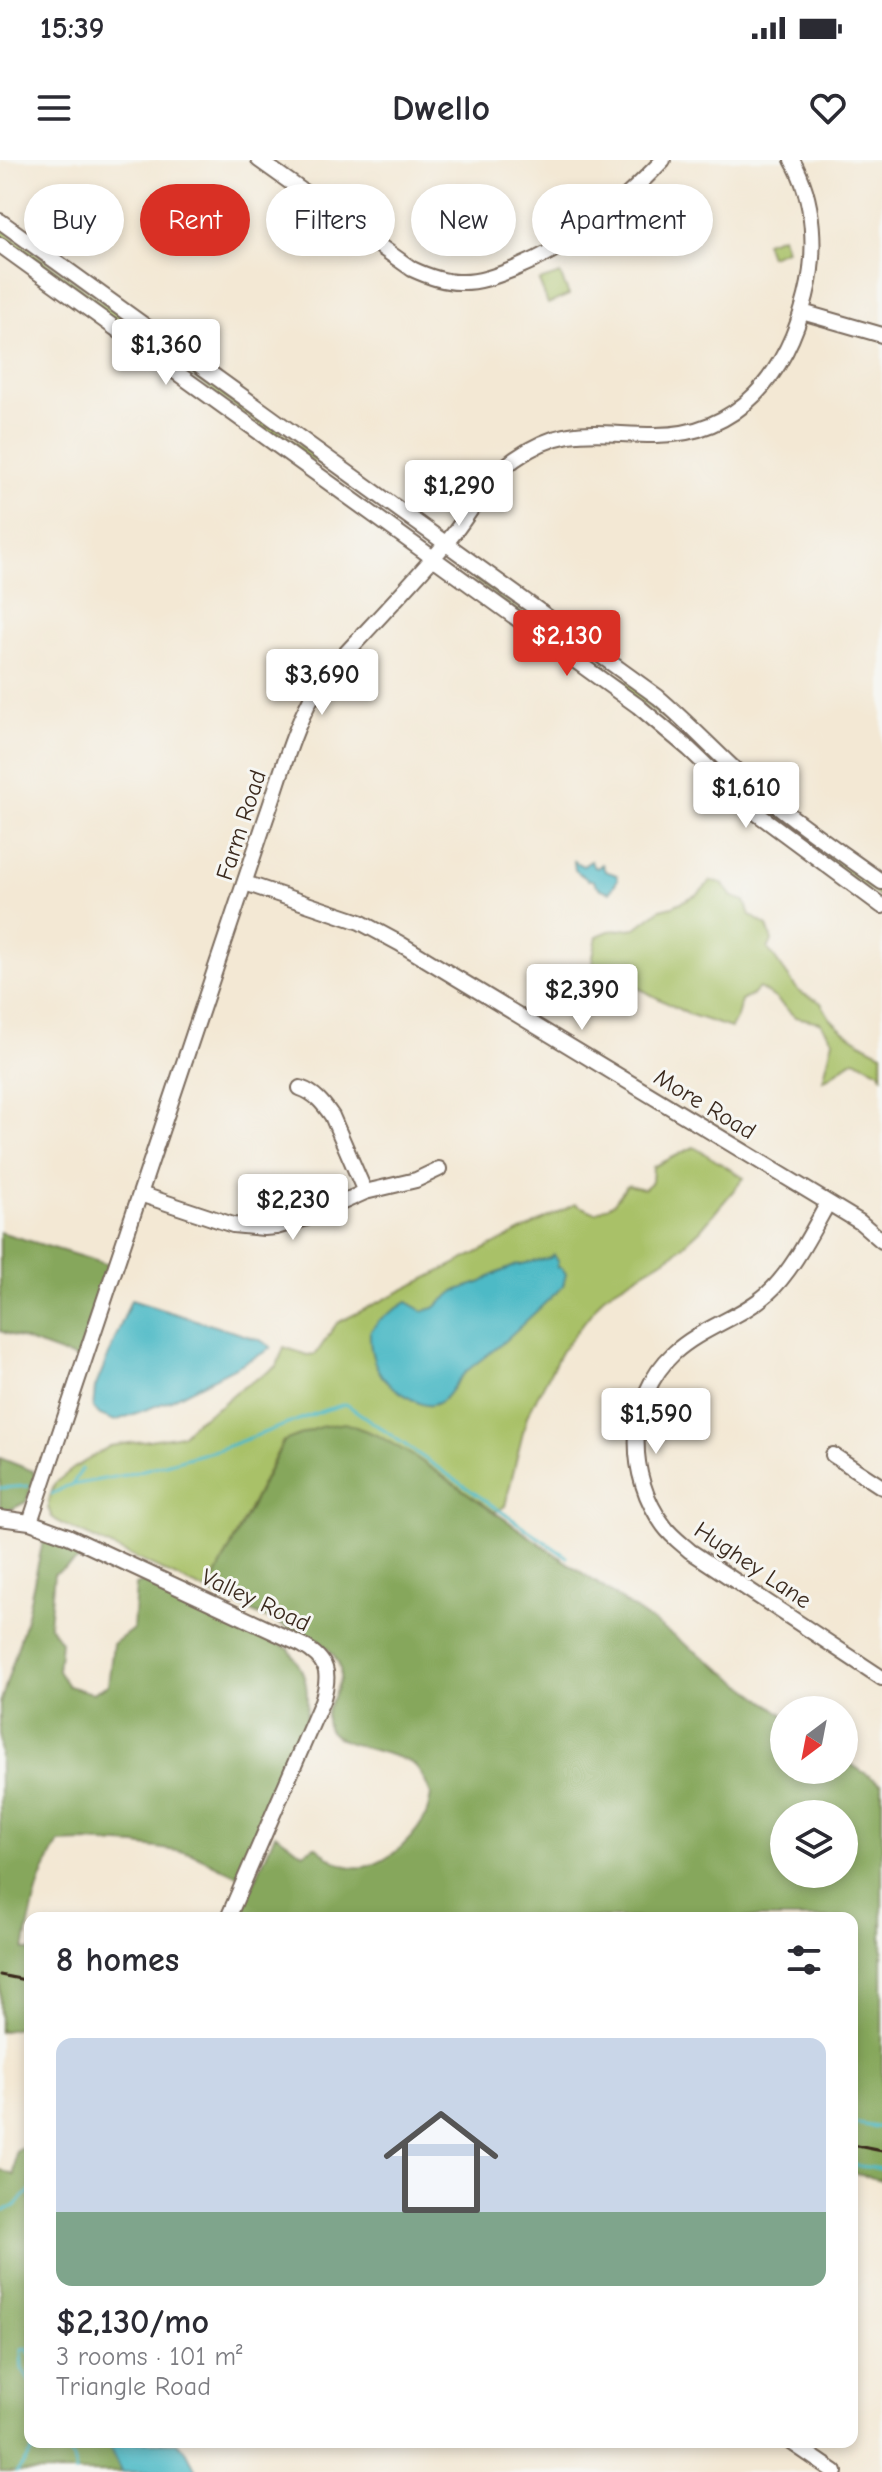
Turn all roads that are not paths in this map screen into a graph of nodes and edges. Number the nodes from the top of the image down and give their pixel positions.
1 (259, 160) edge
2 (663, 160) edge
3 (792, 160) edge
4 (0, 221) edge
5 (0, 245) edge
6 (802, 312) junction
7 (882, 335) edge
8 (447, 543) junction
9 (433, 557) junction
10 (882, 882) edge
11 (245, 883) junction
12 (882, 906) edge
13 (300, 1088) dead end
14 (439, 1169) dead end
15 (365, 1192) junction
16 (140, 1194) junction
17 (828, 1203) junction
18 (882, 1241) edge
19 (833, 1455) dead end
20 (882, 1487) edge
21 (0, 1518) edge
22 (30, 1522) junction
23 (882, 1678) edge
24 (231, 1912) edge
25 (800, 2448) edge
26 (835, 2472) edge

1 - 2 street
3 - 6 street, Farm Road
4 - 8 street
5 - 9 street
6 - 7 street
6 - 8 street, Farm Road
8 - 9 street, Farm Road
8 - 10 street
9 - 11 street, Farm Road
9 - 12 street
11 - 16 street, Farm Road
11 - 17 street, More Road
13 - 15 street
14 - 15 street
15 - 16 street
16 - 22 street, Farm Road
17 - 18 street, More Road
17 - 23 street, Hughey Lane
19 - 20 street
21 - 22 street, Valley Road
22 - 24 street, Valley Road
25 - 26 street

